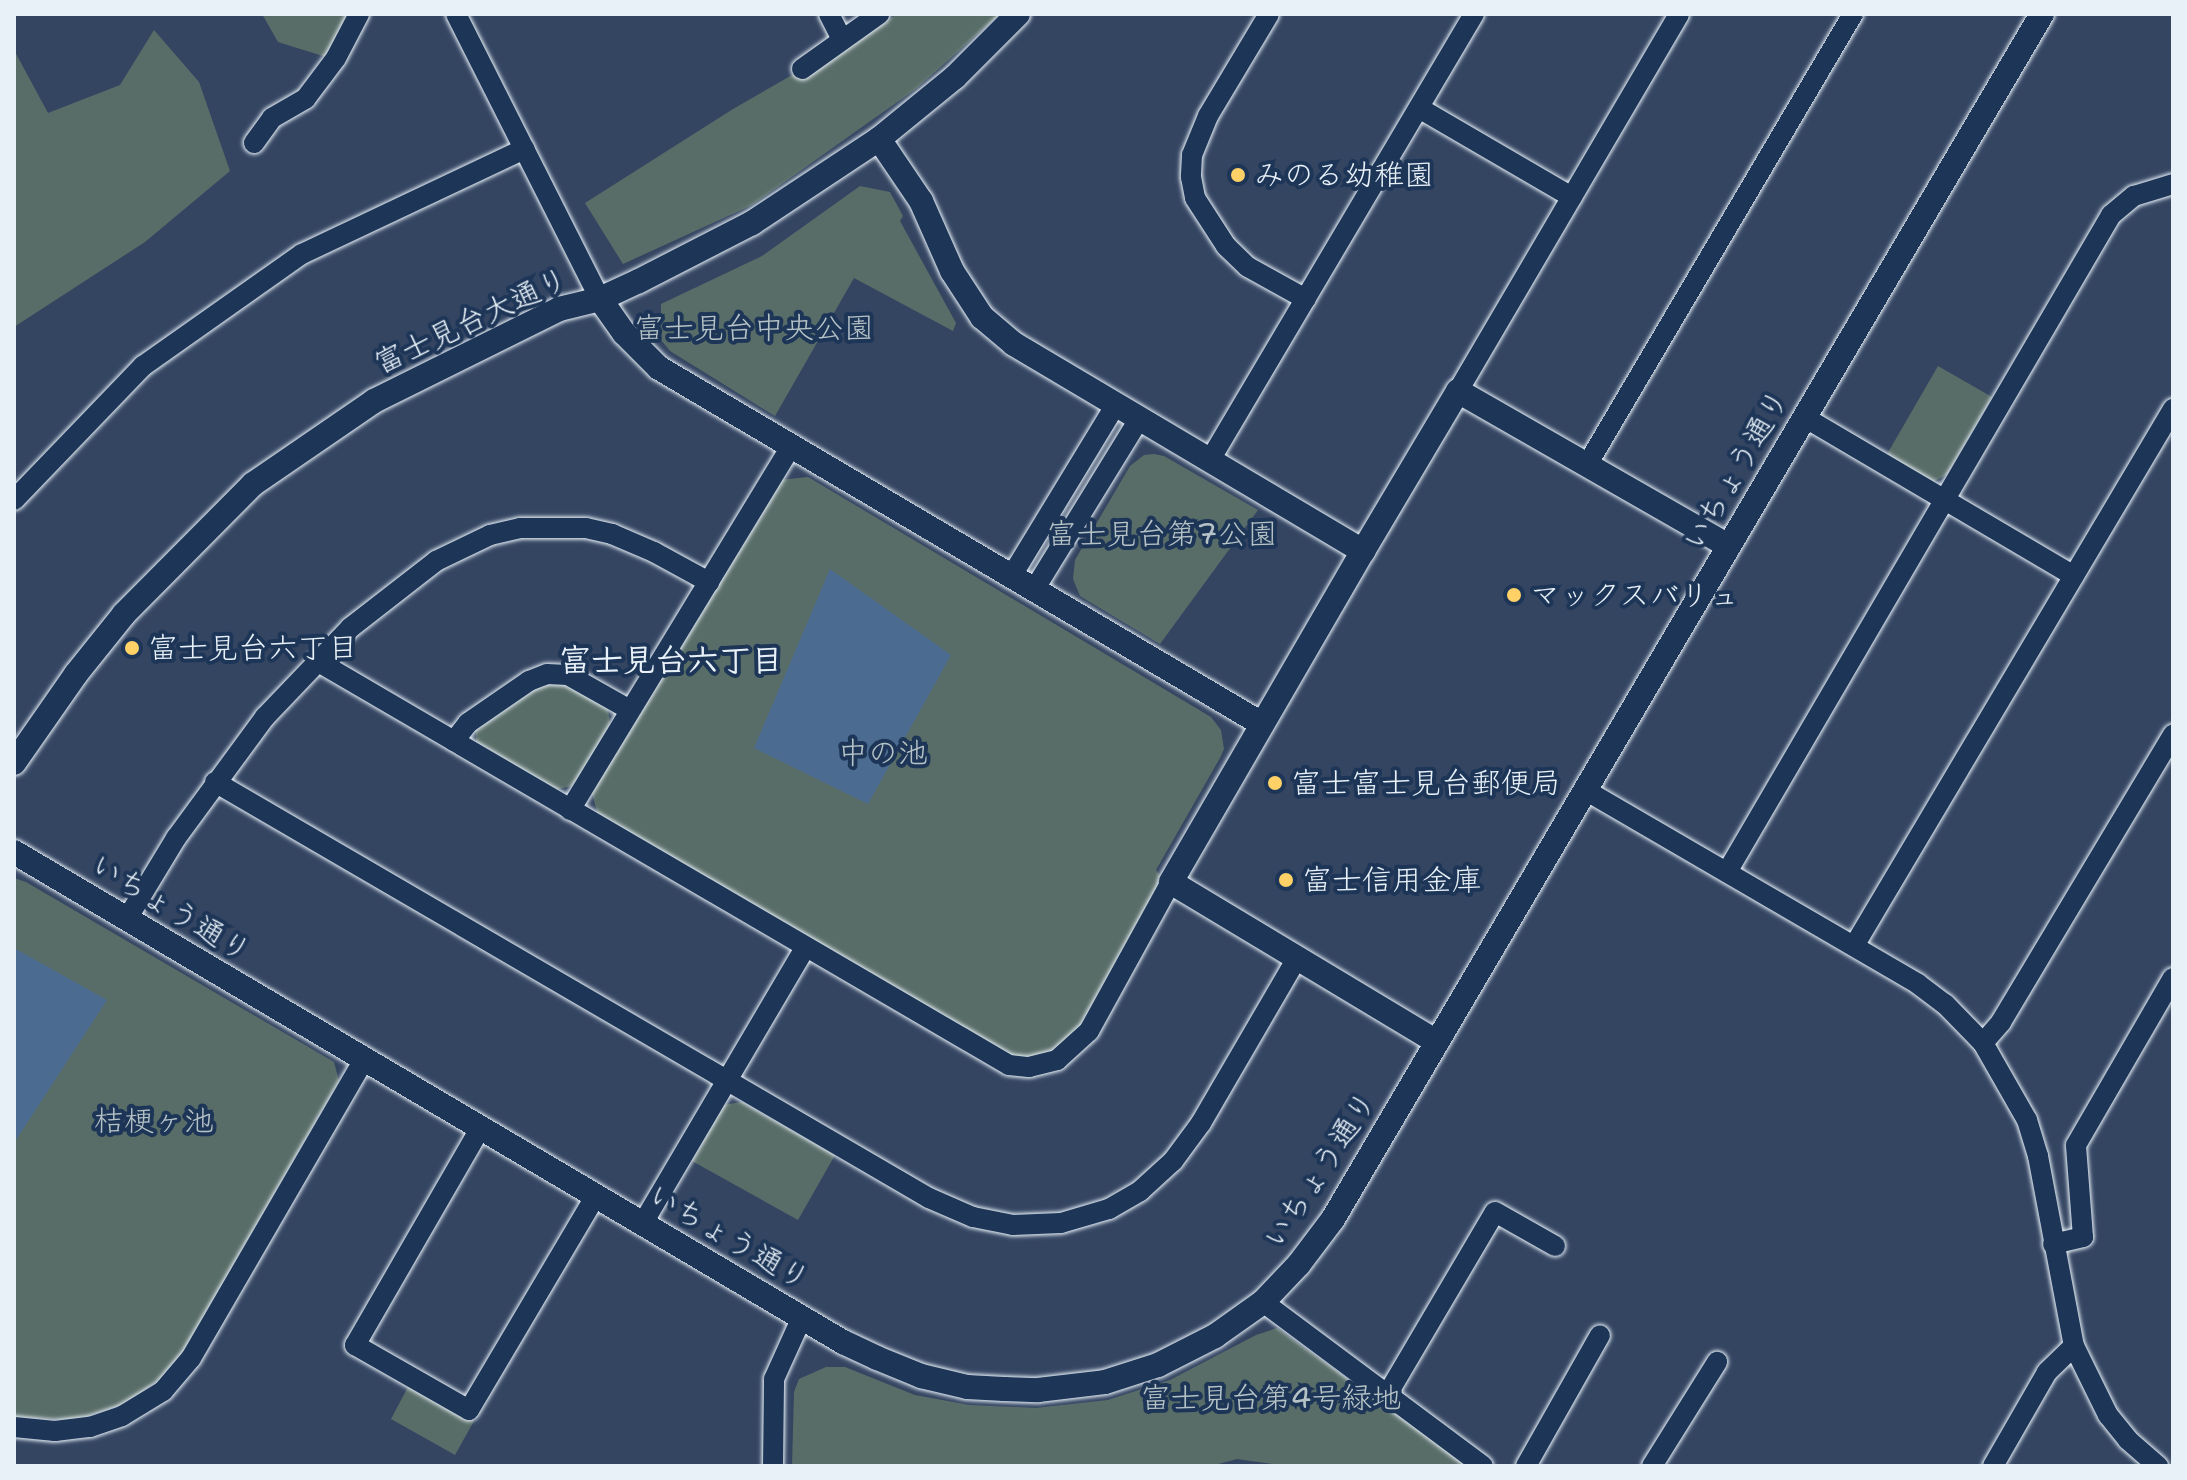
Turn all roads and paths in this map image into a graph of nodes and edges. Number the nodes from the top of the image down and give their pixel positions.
1 (359, 14) edge
2 (456, 14) edge
3 (829, 14) edge
4 (879, 14) edge
5 (1018, 14) edge
6 (1269, 14) edge
7 (1474, 14) edge
8 (1679, 14) edge
9 (1853, 14) edge
10 (2042, 14) edge
11 (842, 39) junction
12 (802, 69) dead end
13 (1419, 108) junction
14 (879, 139) junction
15 (254, 143) dead end
16 (524, 149) junction
17 (2173, 184) edge
18 (1572, 197) junction
19 (600, 299) junction
20 (1306, 299) junction
21 (1458, 391) junction
22 (1116, 404) junction
23 (2173, 409) edge
24 (1804, 417) junction
25 (1139, 419) junction
26 (791, 447) junction
27 (1210, 460) junction
28 (1587, 465) junction
29 (1944, 499) junction
30 (14, 500) edge
31 (1729, 546) junction
32 (1363, 551) junction
33 (2074, 576) junction
34 (1011, 577) junction
35 (709, 582) junction
36 (1034, 590) junction
37 (317, 661) junction
38 (630, 710) junction
39 (1262, 724) junction
40 (2173, 735) edge
41 (454, 741) junction
42 (14, 763) edge
43 (215, 782) junction
44 (1585, 790) junction
45 (570, 810) junction
46 (14, 852) edge
47 (1727, 872) junction
48 (1171, 882) junction
49 (127, 919) junction
50 (1854, 946) junction
51 (805, 948) junction
52 (1297, 958) junction
53 (2173, 978) edge
54 (1437, 1042) junction
55 (1983, 1043) junction
56 (364, 1059) junction
57 (728, 1082) junction
58 (481, 1127) junction
59 (596, 1195) junction
60 (643, 1223) junction
61 (2053, 1244) junction
62 (1555, 1246) dead end
63 (1263, 1302) junction
64 (802, 1317) junction
65 (1600, 1335) dead end
66 (2074, 1346) junction
67 (1717, 1362) dead end
68 (1387, 1395) junction
69 (14, 1427) edge
70 (773, 1466) edge
71 (1483, 1466) edge
72 (1526, 1466) edge
73 (1652, 1466) edge
74 (1993, 1466) edge
75 (2158, 1466) edge

1 - 15 street
2 - 16 street
3 - 11 street
4 - 11 street
5 - 14 street, 富士見台大通り
6 - 20 street
7 - 13 street
8 - 18 street
9 - 28 street
10 - 24 street, いちょう通り
11 - 12 street
13 - 18 street
13 - 20 street
14 - 19 street, 富士見台大通り
14 - 22 street
16 - 19 street
16 - 30 street
17 - 29 street
18 - 21 street
19 - 26 street
19 - 42 street, 富士見台大通り
20 - 27 street
21 - 28 street
21 - 32 street
22 - 25 street
22 - 34 street
23 - 33 street
24 - 29 street
24 - 31 street, いちょう通り
25 - 27 street
25 - 36 street
26 - 34 street
26 - 35 street
27 - 32 street
28 - 31 street
29 - 33 street
29 - 47 street
31 - 44 street, いちょう通り
32 - 39 street
33 - 50 street
34 - 36 street
35 - 37 street
35 - 38 street
36 - 39 street
37 - 41 street
37 - 43 street
38 - 41 street
38 - 45 street
39 - 48 street
40 - 55 street
41 - 45 street
43 - 49 street
43 - 57 street
44 - 47 street
44 - 54 street, いちょう通り
45 - 51 street
46 - 49 street, いちょう通り
47 - 50 street
48 - 51 street
48 - 52 street
49 - 56 street, いちょう通り
50 - 55 street
51 - 57 street
52 - 54 street
52 - 57 street
53 - 61 street
54 - 63 street, いちょう通り
55 - 61 street
56 - 58 street, いちょう通り
56 - 69 street
57 - 60 street
58 - 59 street, いちょう通り
58 - 59 street
59 - 60 street, いちょう通り
60 - 64 street, いちょう通り
61 - 66 street
62 - 68 street
63 - 64 street, いちょう通り
63 - 68 street
64 - 70 street
65 - 72 street
66 - 74 street
66 - 75 street
67 - 73 street
68 - 71 street

